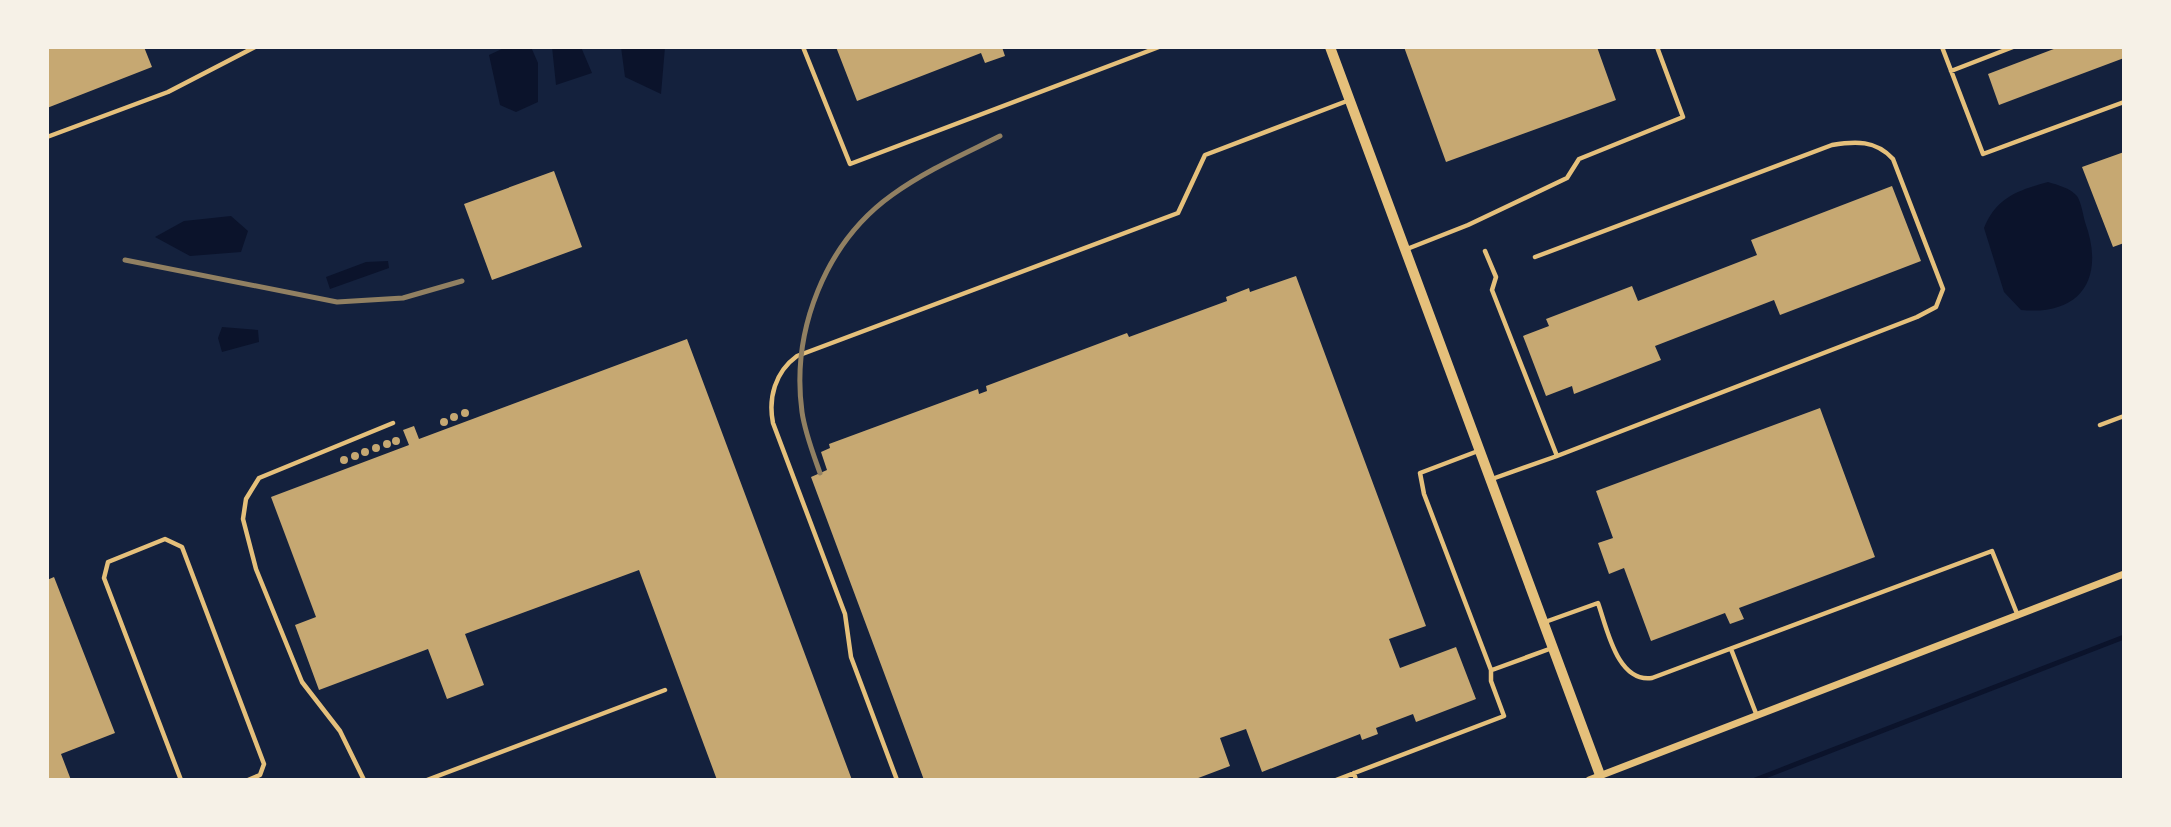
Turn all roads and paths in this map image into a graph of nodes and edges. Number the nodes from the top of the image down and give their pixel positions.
1 (255, 47) edge
2 (803, 47) edge
3 (1159, 47) edge
4 (1330, 47) edge
5 (1657, 47) edge
6 (1942, 47) edge
7 (2013, 47) edge
8 (1951, 71) junction
9 (1350, 100) junction
10 (2124, 102) edge
11 (47, 137) edge
12 (1406, 249) junction
13 (1485, 251) dead end
14 (1535, 257) dead end
15 (2124, 416) edge
16 (393, 423) dead end
17 (2100, 425) dead end
18 (1480, 450) junction
19 (1557, 456) junction
20 (1492, 480) junction
21 (2124, 574) edge
22 (2018, 616) junction
23 (1544, 622) junction
24 (1553, 648) junction
25 (1731, 649) junction
26 (1491, 670) junction
27 (665, 690) dead end
28 (1757, 716) junction
29 (1354, 773) junction
30 (1601, 778) edge
31 (181, 780) edge
32 (248, 780) edge
33 (364, 780) edge
34 (427, 780) edge
35 (897, 780) edge
36 (1336, 780) edge
37 (1356, 780) edge
38 (1589, 780) edge

1 - 11 lane
2 - 3 lane
4 - 9 street
5 - 12 lane
6 - 8 lane
7 - 8 lane
8 - 10 lane
9 - 12 street
9 - 35 lane
12 - 18 street
13 - 19 lane
14 - 19 lane
15 - 17 lane
16 - 33 lane
18 - 20 street
18 - 26 lane
19 - 20 lane
20 - 23 street
21 - 22 street
22 - 25 lane
22 - 28 street
23 - 24 street
23 - 25 lane
24 - 26 lane
24 - 30 street
25 - 28 lane
26 - 29 lane
27 - 34 lane
28 - 30 street
29 - 36 lane
29 - 37 lane
30 - 38 street
31 - 32 lane

